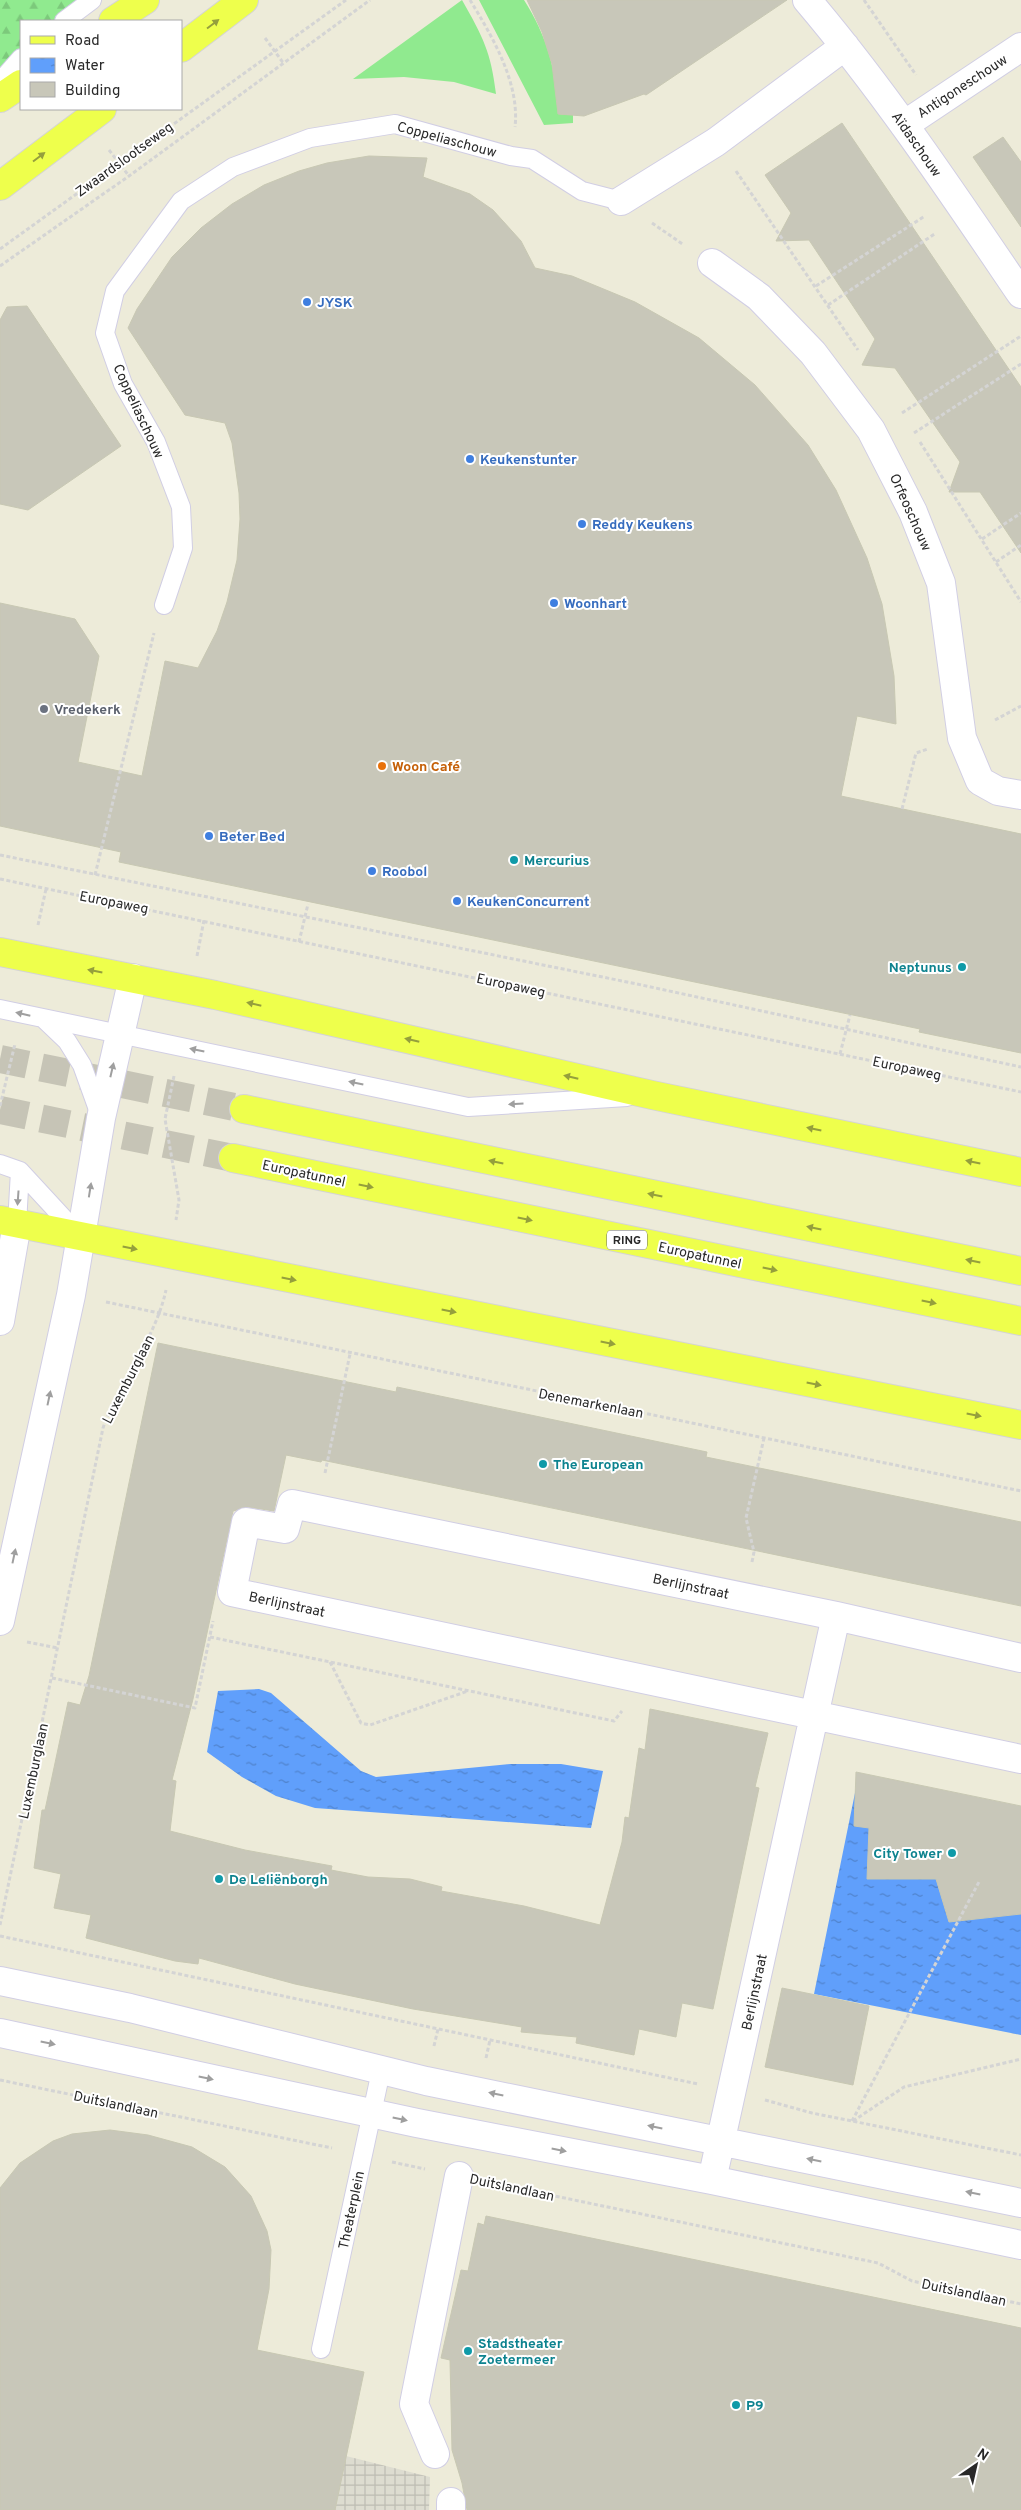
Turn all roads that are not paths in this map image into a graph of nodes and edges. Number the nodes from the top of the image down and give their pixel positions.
1 (92, 0) edge
2 (145, 0) edge
3 (244, 0) edge
4 (806, 0) edge
5 (65, 20) edge
6 (115, 20) edge
7 (845, 46) junction
8 (182, 47) edge
9 (1021, 48) edge
10 (20, 59) edge
11 (0, 82) edge
12 (20, 85) edge
13 (0, 98) edge
14 (101, 110) edge
15 (904, 125) junction
16 (0, 186) edge
17 (620, 201) joint
18 (712, 263) road end
19 (1021, 294) edge
20 (164, 605) road end
21 (1021, 795) edge
22 (0, 952) edge
23 (133, 978) junction
24 (0, 1009) edge
25 (45, 1020) junction
26 (120, 1033) junction
27 (652, 1095) junction
28 (244, 1109) tunnel mouth
29 (101, 1118) junction
30 (233, 1158) tunnel mouth
31 (0, 1164) edge
32 (20, 1171) junction
33 (1021, 1172) edge
34 (8, 1222) edge
35 (82, 1238) junction
36 (1021, 1271) edge
37 (0, 1321) edge
38 (1021, 1322) edge
39 (1021, 1425) edge
40 (836, 1616) junction
41 (0, 1621) edge
42 (1021, 1658) edge
43 (814, 1715) junction
44 (1021, 1760) edge
45 (0, 1981) edge
46 (0, 2033) edge
47 (381, 2071) junction
48 (372, 2113) junction
49 (721, 2141) junction
50 (459, 2176) road end
51 (712, 2180) junction
52 (1021, 2203) edge
53 (1021, 2245) edge
54 (321, 2349) dead end
55 (435, 2454) dead end

1 - 5 lane
2 - 6 main road
8 -> 3 main road
4 - 7 street, Aïdaschouw
7 - 15 street, Aïdaschouw
7 - 17 street
9 - 15 street, Antigoneschouw
10 - 11 lane
12 - 13 main road
16 -> 14 main road
15 - 19 street, Aïdaschouw
17 - 20 lane, Coppeliaschouw
18 - 21 street, Orfeoschouw
23 -> 22 main road
23 - 26 street
27 -> 23 main road
25 -> 24 lane
25 - 26 lane
25 - 29 lane
27 -> 26 lane
29 -> 26 street
33 -> 27 main road
36 -> 28 main road
35 -> 29 street
30 -> 38 main road, Europatunnel / RING
31 - 32 lane
32 -> 34 lane
32 - 35 lane
34 - 35 main road
34 - 37 street
35 -> 39 main road
41 -> 35 street
40 - 42 street, Berlijnstraat
40 - 43 street, Berlijnstraat
40 - 43 street, Berlijnstraat
43 - 44 street, Berlijnstraat
43 - 49 street, Berlijnstraat
45 - 47 street
46 -> 48 street
47 - 48 lane, Theaterplein
49 -> 47 street
48 -> 51 street
48 - 54 lane, Theaterplein
49 - 51 street, Berlijnstraat
52 -> 49 street
50 - 55 street
51 - 53 street

